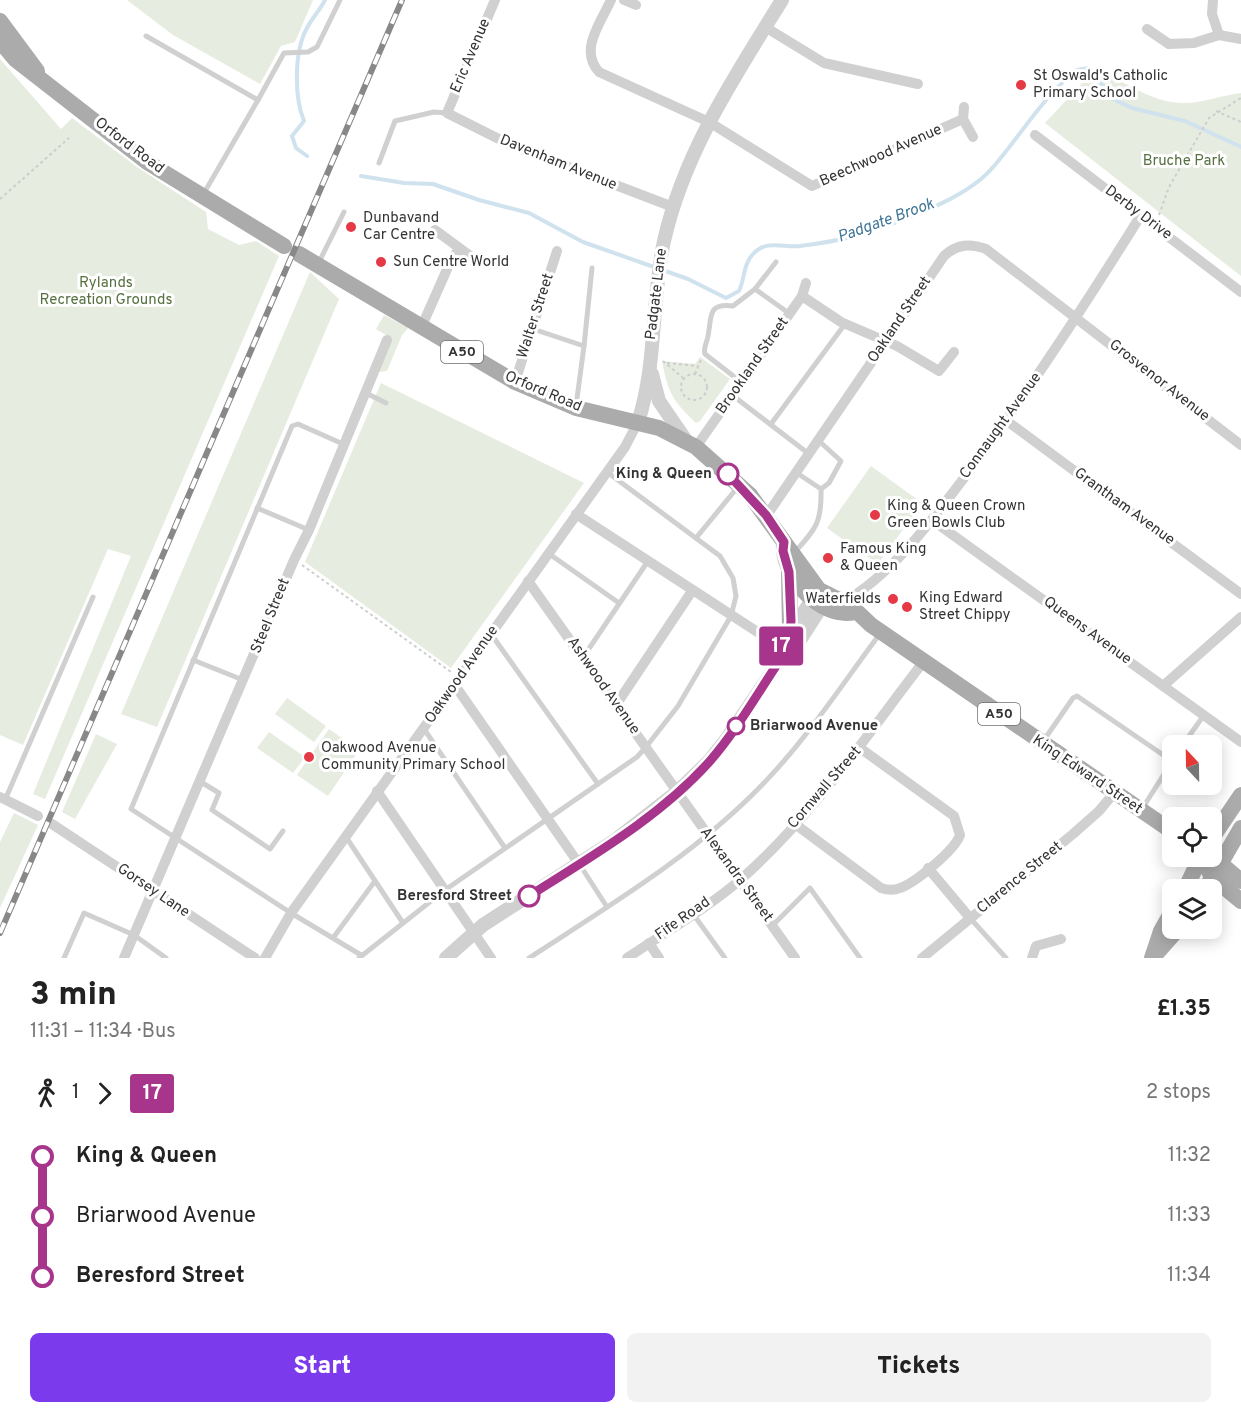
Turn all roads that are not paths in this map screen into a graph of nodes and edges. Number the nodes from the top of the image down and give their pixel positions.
1 (340, 0) edge
2 (495, 0) edge
3 (611, 0) edge
4 (624, 0) edge
5 (782, 0) edge
6 (1213, 0) edge
7 (636, 5) dead end
8 (0, 21) edge
9 (765, 27) junction
10 (1147, 29) dead end
11 (1219, 35) junction
12 (146, 36) dead end
13 (1241, 39) edge
14 (0, 41) edge
15 (40, 77) junction
16 (918, 84) dead end
17 (258, 100) junction
18 (964, 107) dead end
19 (447, 113) junction
20 (963, 119) junction
21 (709, 122) junction
22 (1035, 135) dead end
23 (973, 136) dead end
24 (379, 163) dead end
25 (202, 198) junction
26 (673, 207) junction
27 (344, 212) dead end
28 (1141, 215) junction
29 (435, 230) dead end
30 (459, 248) junction
31 (557, 251) dead end
32 (469, 255) dead end
33 (776, 262) dead end
34 (317, 266) junction
35 (592, 268) dead end
36 (806, 283) dead end
37 (755, 289) junction
38 (1241, 292) edge
39 (802, 296) junction
40 (790, 314) junction
41 (1076, 318) junction
42 (846, 324) junction
43 (421, 328) junction
44 (532, 329) junction
45 (387, 340) dead end
46 (885, 342) junction
47 (584, 346) junction
48 (954, 352) dead end
49 (650, 354) junction
50 (515, 382) junction
51 (741, 382) junction
52 (365, 393) junction
53 (732, 395) junction
54 (386, 403) dead end
55 (576, 408) junction
56 (1006, 421) junction
57 (638, 422) junction
58 (771, 424) junction
59 (819, 441) junction
60 (691, 443) junction
61 (343, 444) junction
62 (1241, 445) edge
63 (810, 454) junction
64 (606, 471) junction
65 (797, 472) junction
66 (740, 485) junction
67 (821, 489) junction
68 (257, 508) junction
69 (576, 514) junction
70 (766, 515) junction
71 (932, 520) junction
72 (309, 530) junction
73 (696, 538) junction
74 (548, 553) junction
75 (788, 556) junction
76 (648, 561) junction
77 (528, 581) junction
78 (692, 591) junction
79 (1241, 594) edge
80 (93, 597) dead end
81 (831, 602) junction
82 (619, 603) junction
83 (731, 616) junction
84 (1241, 616) edge
85 (790, 631) junction
86 (882, 632) junction
87 (490, 633) junction
88 (786, 650) junction
89 (584, 656) junction
90 (194, 660) junction
91 (924, 661) junction
92 (456, 680) junction
93 (244, 681) junction
94 (1163, 686) junction
95 (616, 705) junction
96 (1203, 715) junction
97 (424, 729) junction
98 (1189, 735) edge
99 (1241, 742) edge
100 (1041, 744) junction
101 (646, 747) junction
102 (860, 748) junction
103 (1162, 753) edge
104 (1162, 777) edge
105 (201, 782) junction
106 (598, 784) junction
107 (377, 791) junction
108 (677, 792) junction
109 (1114, 793) junction
110 (1241, 795) edge
111 (3, 798) edge
112 (1140, 811) junction
113 (38, 816) dead end
114 (547, 819) junction
115 (1222, 823) edge
116 (52, 824) dead end
117 (795, 824) junction
118 (1162, 825) edge
119 (1241, 828) edge
120 (283, 831) dead end
121 (707, 836) junction
122 (346, 837) junction
123 (177, 838) junction
124 (505, 848) junction
125 (579, 864) junction
126 (928, 868) junction
127 (1212, 876) edge
128 (739, 880) junction
129 (375, 881) junction
130 (1241, 881) edge
131 (446, 890) junction
132 (153, 892) junction
133 (1241, 901) edge
134 (607, 907) junction
135 (291, 913) junction
136 (693, 913) junction
137 (970, 918) junction
138 (403, 922) junction
139 (772, 926) junction
140 (1162, 929) edge
141 (474, 933) junction
142 (134, 935) junction
143 (333, 938) junction
144 (1060, 939) dead end
145 (1169, 939) edge
146 (649, 943) junction
147 (360, 956) edge
148 (64, 958) edge
149 (124, 958) edge
150 (166, 958) edge
151 (255, 958) edge
152 (265, 958) edge
153 (447, 958) edge
154 (491, 958) edge
155 (529, 958) edge
156 (627, 958) edge
157 (659, 958) edge
158 (725, 958) edge
159 (795, 958) edge
160 (860, 958) edge
161 (922, 958) edge
162 (1006, 958) edge
163 (1032, 958) edge
164 (1152, 958) edge

1 - 17 lane
2 - 19 street, Eric Avenue
3 - 21 street
4 - 7 street
5 - 9 street, Padgate Lane
6 - 11 street
8 - 15 main road, Orford Road / A50
9 - 16 street
9 - 21 street, Padgate Lane
10 - 11 street
11 - 13 street
12 - 17 lane
14 - 15 main road, Orford Road / A50
15 - 25 main road, Orford Road / A50
17 - 25 lane
18 - 20 street
19 - 24 lane
19 - 26 street, Davenham Avenue
20 - 21 street, Beechwood Avenue
20 - 23 street
21 - 26 street, Padgate Lane
22 - 28 street, Derby Drive
25 - 34 main road, Orford Road / A50
26 - 49 street, Padgate Lane
27 - 34 lane
28 - 38 street, Derby Drive
28 - 41 street, Connaught Avenue
29 - 30 street
30 - 32 street
30 - 43 street
31 - 44 street, Walter Street
33 - 37 lane
34 - 43 main road, Orford Road / A50
35 - 47 lane
36 - 39 street, Brookland Street
37 - 40 lane
37 - 51 lane
39 - 40 street, Brookland Street
39 - 42 street
40 - 51 street, Brookland Street
41 - 46 street, Oakland Street
41 - 56 street, Connaught Avenue
41 - 62 street, Grosvenor Avenue
42 - 46 street
42 - 58 lane
43 - 50 main road, Orford Road / A50
44 - 47 lane
44 - 50 street, Walter Street
45 - 52 street, Steel Street
46 - 48 street
46 - 59 street, Oakland Street
47 - 55 lane
49 - 57 street, Padgate Lane
49 - 60 street
50 - 55 main road, Orford Road / A50
51 - 53 street, Brookland Street
52 - 54 lane
52 - 61 street, Steel Street
53 - 58 lane
53 - 60 street, Brookland Street
55 - 57 main road, Orford Road / A50
56 - 71 street, Connaught Avenue
56 - 79 street, Grantham Avenue
57 - 60 main road, A50
57 - 64 street, Oakwood Avenue
58 - 63 lane
59 - 63 street, Oakland Street
59 - 67 lane
60 - 66 main road, A50
61 - 68 lane
61 - 72 street, Steel Street
63 - 65 street, Oakland Street
64 - 69 street, Oakwood Avenue
64 - 73 lane
65 - 67 lane
65 - 70 street, Oakland Street
66 - 70 main road, A50
66 - 73 lane
67 - 75 lane
68 - 72 lane
68 - 90 lane
69 - 74 street, Oakwood Avenue
69 - 76 street
70 - 75 main road, A50
71 - 81 street, Connaught Avenue
71 - 94 street, Queens Avenue
72 - 93 street, Steel Street
73 - 83 lane
74 - 77 street, Oakwood Avenue
74 - 82 lane
75 - 81 main road, A50
75 - 85 main road
76 - 78 street
76 - 82 lane
77 - 87 street, Oakwood Avenue
77 - 89 street, Ashwood Avenue
78 - 83 street
78 - 95 street
80 - 111 lane
81 - 85 street
81 - 86 main road, King Edward Street / A50
81 - 88 street
82 - 89 lane
83 - 88 street
83 - 101 lane
84 - 94 street
85 - 88 street
86 - 91 main road, King Edward Street / A50
86 - 121 lane
87 - 92 street, Oakwood Avenue
87 - 106 lane
88 - 108 street
89 - 95 street, Ashwood Avenue
90 - 93 lane
90 - 123 lane
91 - 100 main road, King Edward Street / A50
91 - 102 street, Cornwall Street
92 - 97 street, Oakwood Avenue
92 - 114 street
93 - 105 street, Steel Street
94 - 96 street, Queens Avenue
95 - 101 street, Ashwood Avenue
96 - 98 lane
96 - 99 street, Queens Avenue
97 - 107 street, Oakwood Avenue
97 - 124 lane
100 - 103 lane
100 - 109 main road, King Edward Street / A50
101 - 106 lane
101 - 108 street, Ashwood Avenue
102 - 117 street, Cornwall Street
102 - 126 street
104 - 112 lane
105 - 120 lane
105 - 123 street, Steel Street
106 - 114 lane
107 - 122 street, Oakwood Avenue
107 - 131 street
108 - 121 street, Alexandra Street
108 - 125 street
109 - 112 main road, King Edward Street / A50
109 - 137 street, Clarence Street
110 - 115 main road
111 - 113 street
112 - 118 main road, King Edward Street / A50
114 - 124 lane
114 - 125 street
116 - 132 street, Gorsey Lane
117 - 126 street
117 - 128 street, Cornwall Street
119 - 127 main road
121 - 128 street, Alexandra Street
121 - 134 lane
122 - 129 lane
122 - 135 street, Oakwood Avenue
123 - 132 street, Steel Street
123 - 135 lane
124 - 131 lane
125 - 134 lane
125 - 141 street
126 - 137 street
127 - 130 main road
127 - 133 main road
128 - 136 street, Fife Road
128 - 139 street, Alexandra Street
129 - 138 lane
129 - 143 lane
131 - 138 lane
131 - 141 street
132 - 142 street, Steel Street
132 - 151 street, Gorsey Lane
134 - 155 lane
135 - 143 lane
135 - 152 street, Oakwood Avenue
136 - 146 street, Fife Road
136 - 158 lane
137 - 161 street, Clarence Street
137 - 162 lane
138 - 147 lane
139 - 159 street, Alexandra Street
139 - 160 lane
140 - 164 main road
141 - 153 street
141 - 154 street
142 - 148 lane
142 - 149 street, Steel Street
142 - 150 lane
143 - 147 lane
144 - 163 street
145 - 164 main road
146 - 156 street, Fife Road
146 - 157 street

